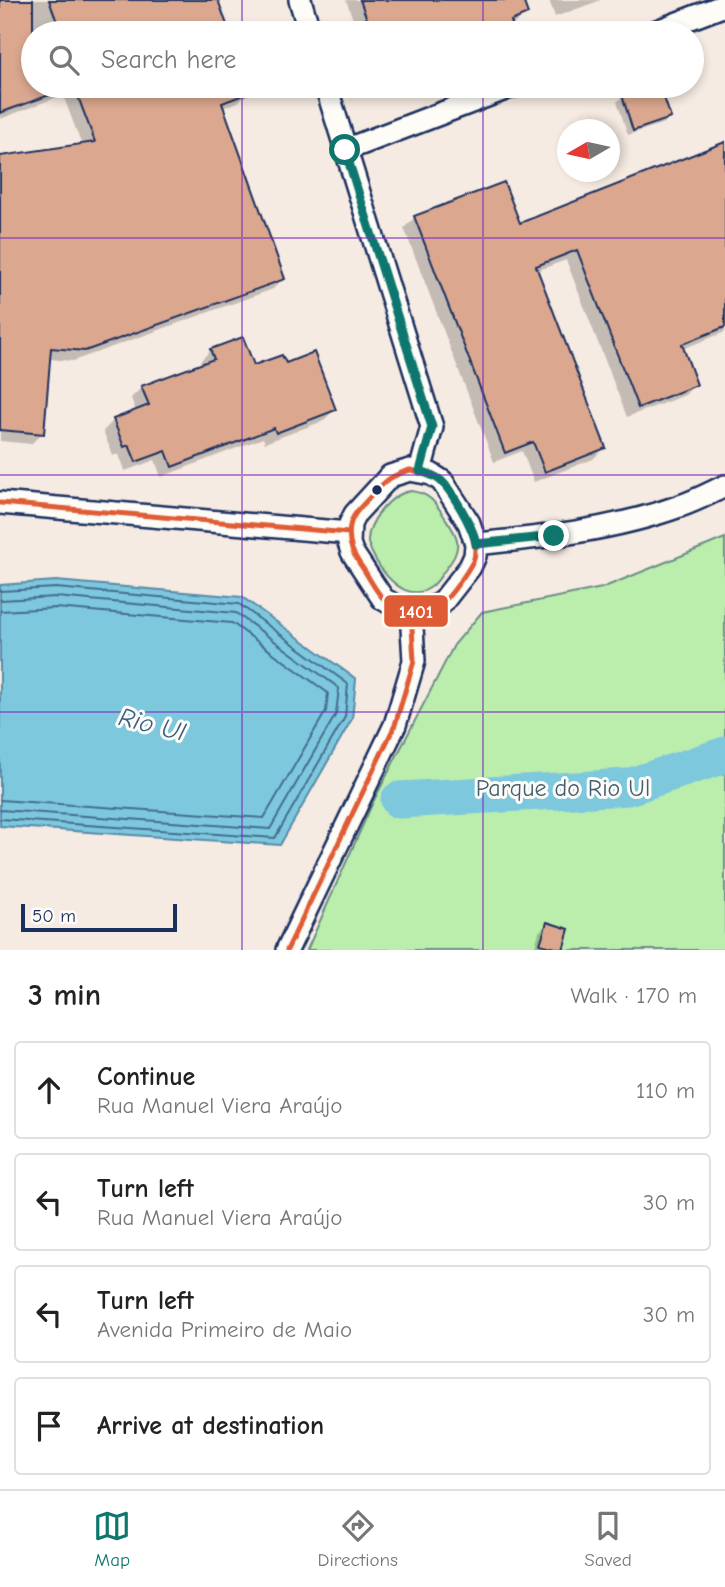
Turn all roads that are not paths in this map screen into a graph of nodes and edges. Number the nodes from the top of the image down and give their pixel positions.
1 (300, 0) edge
2 (725, 5) edge
3 (306, 21) edge
4 (683, 21) edge
5 (330, 98) edge
6 (482, 98) edge
7 (345, 150) junction
8 (420, 471) junction
9 (725, 486) edge
10 (0, 503) edge
11 (349, 533) junction
12 (476, 544) junction
13 (411, 611) junction
14 (287, 950) edge

1 - 3 street
2 - 4 street
5 - 7 street
6 - 7 street
7 - 8 street
8 - 11 street
8 - 12 street
9 - 12 street
10 - 11 street
11 - 13 street
12 - 13 street
13 - 14 street

